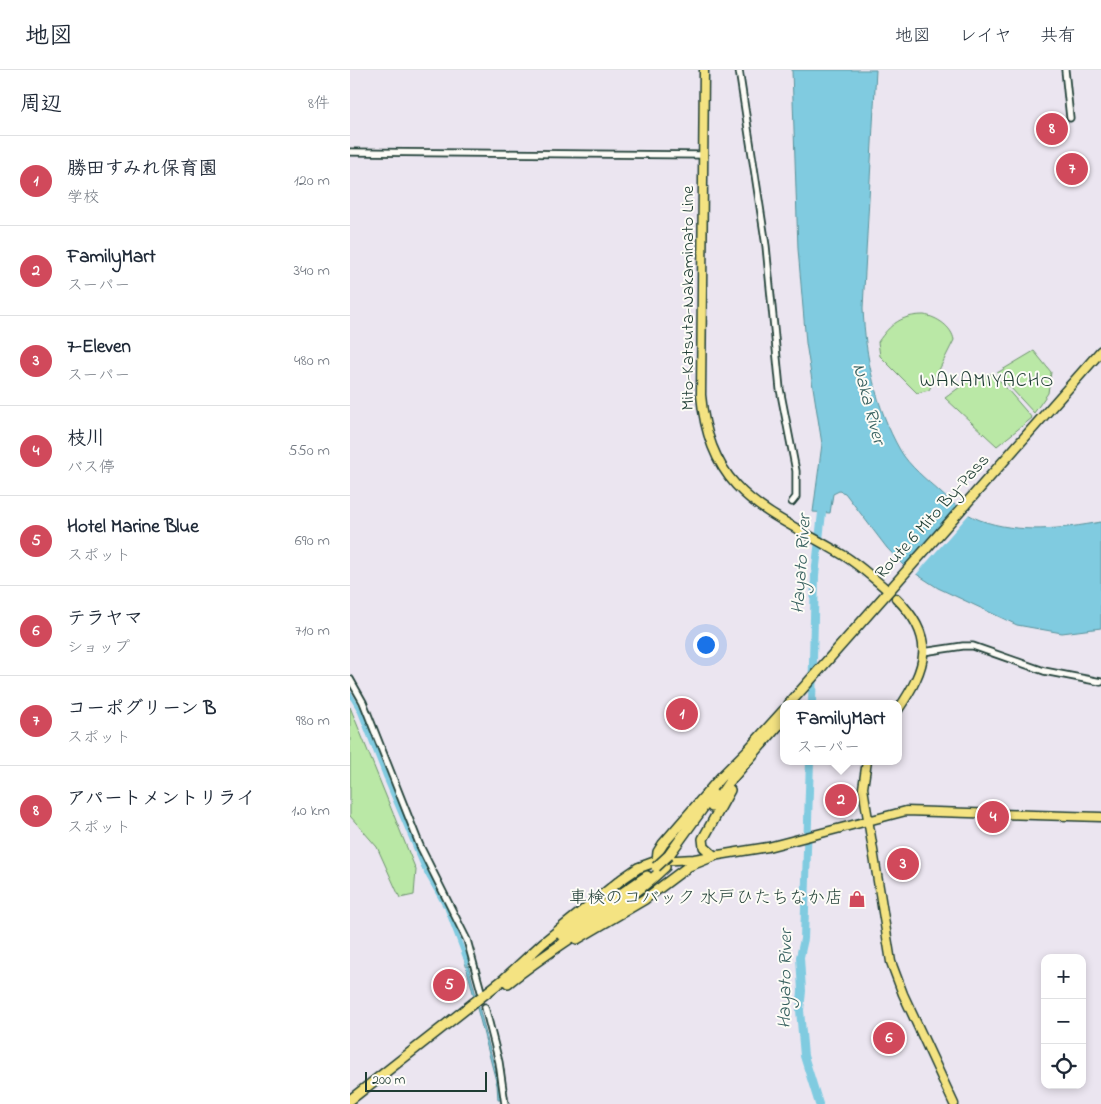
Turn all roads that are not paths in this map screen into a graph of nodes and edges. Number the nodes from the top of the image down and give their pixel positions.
1 (704, 70) edge
2 (738, 70) edge
3 (1065, 70) edge
4 (1070, 118) dead end
5 (350, 152) edge
6 (703, 155) junction
7 (1101, 351) edge
8 (1096, 362) edge
9 (792, 502) dead end
10 (885, 588) dead end
11 (896, 598) dead end
12 (923, 652) junction
13 (350, 680) edge
14 (1101, 682) edge
15 (800, 698) edge
16 (902, 704) edge
17 (780, 715) edge
18 (780, 723) edge
19 (751, 752) junction
20 (866, 765) edge
21 (1101, 817) edge
22 (868, 821) junction
23 (714, 856) junction
24 (660, 865) junction
25 (519, 974) junction
26 (481, 992) dead end
27 (485, 1006) dead end
28 (350, 1100) edge
29 (354, 1104) edge
30 (505, 1104) edge
31 (954, 1104) edge

1 - 6 main road, Mito-Katsuta-Nakaminato Line
2 - 9 street
3 - 4 street
5 - 6 street
6 - 10 main road, Mito-Katsuta-Nakaminato Line
7 - 8 highway, Route 6 Mito By-Pass
8 - 15 highway, Route 6 Mito By-Pass
11 - 12 main road
12 - 14 street
12 - 16 main road
13 - 26 street
17 - 19 highway
18 - 19 highway
19 - 23 highway
19 - 24 highway, bridge
19 - 24 highway
20 - 22 main road
21 - 22 main road
22 - 23 main road
22 - 31 main road
23 - 24 main road
23 - 25 highway
24 - 25 highway
24 - 28 highway
25 - 29 highway
27 - 30 street

